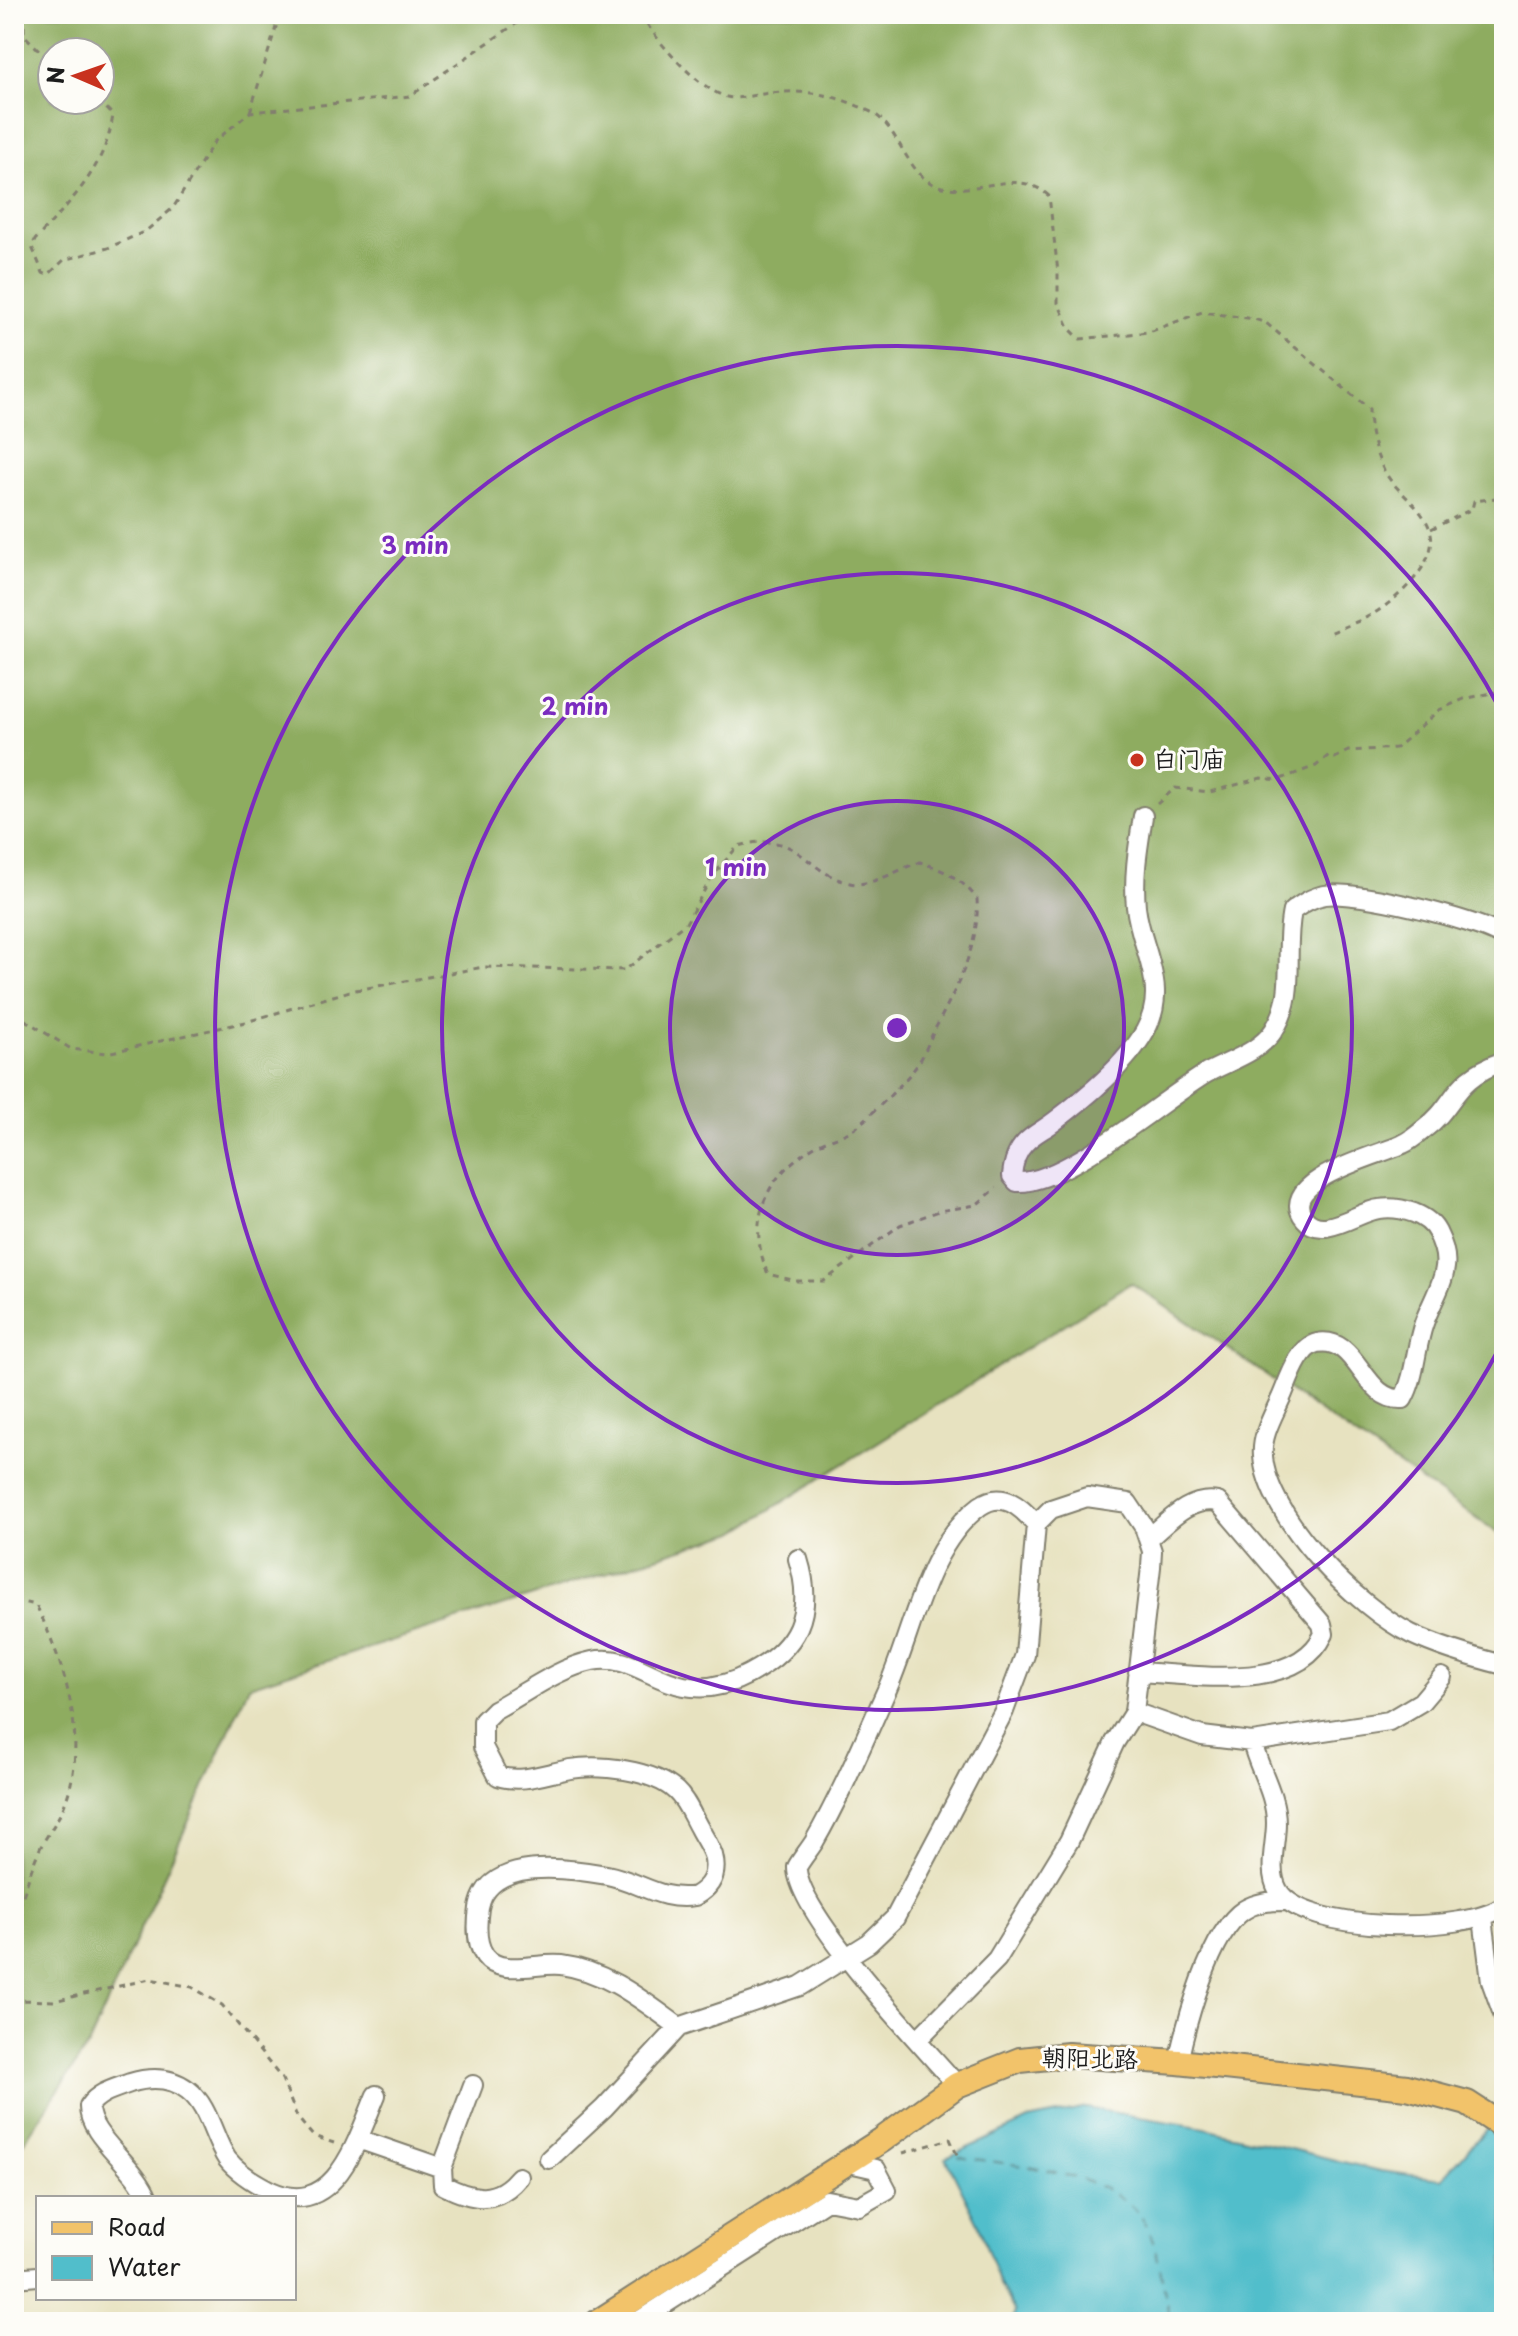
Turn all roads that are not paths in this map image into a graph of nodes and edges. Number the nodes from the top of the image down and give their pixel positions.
1 (1143, 816) road end
2 (1504, 937) edge
3 (1504, 1061) edge
4 (1036, 1524) junction
5 (1149, 1538) junction
6 (798, 1559) dead end
7 (1504, 1665) edge
8 (1138, 1672) junction
9 (1442, 1677) dead end
10 (1134, 1712) junction
11 (1252, 1742) junction
12 (1285, 1901) junction
13 (1504, 1906) edge
14 (1483, 1918) junction
15 (845, 1957) junction
16 (1504, 2017) edge
17 (679, 2027) junction
18 (917, 2040) junction
19 (1178, 2062) junction
20 (473, 2085) dead end
21 (957, 2085) junction
22 (376, 2095) dead end
23 (1504, 2127) edge
24 (358, 2139) junction
25 (549, 2159) dead end
26 (845, 2162) junction
27 (442, 2168) junction
28 (519, 2177) dead end
29 (147, 2196) edge
30 (288, 2196) edge
31 (296, 2197) edge
32 (36, 2276) edge
33 (14, 2278) edge
34 (598, 2322) edge
35 (637, 2322) edge

1 - 2 street
3 - 7 street
4 - 5 street
4 - 15 street
4 - 15 street
5 - 8 street
5 - 8 street
6 - 17 street
8 - 10 street
9 - 11 street
10 - 11 street
10 - 18 street
11 - 12 street
12 - 14 street
12 - 19 street
13 - 14 street
14 - 16 street
15 - 17 street
15 - 18 street
17 - 25 street
18 - 21 street
19 - 21 main road, 朝阳北路
19 - 23 main road, 朝阳北路
20 - 27 street
21 - 26 main road, 朝阳北路
22 - 24 street
24 - 27 street
24 - 31 street
26 - 34 main road, 朝阳北路
26 - 35 street
27 - 28 street
29 - 30 street
32 - 33 street

